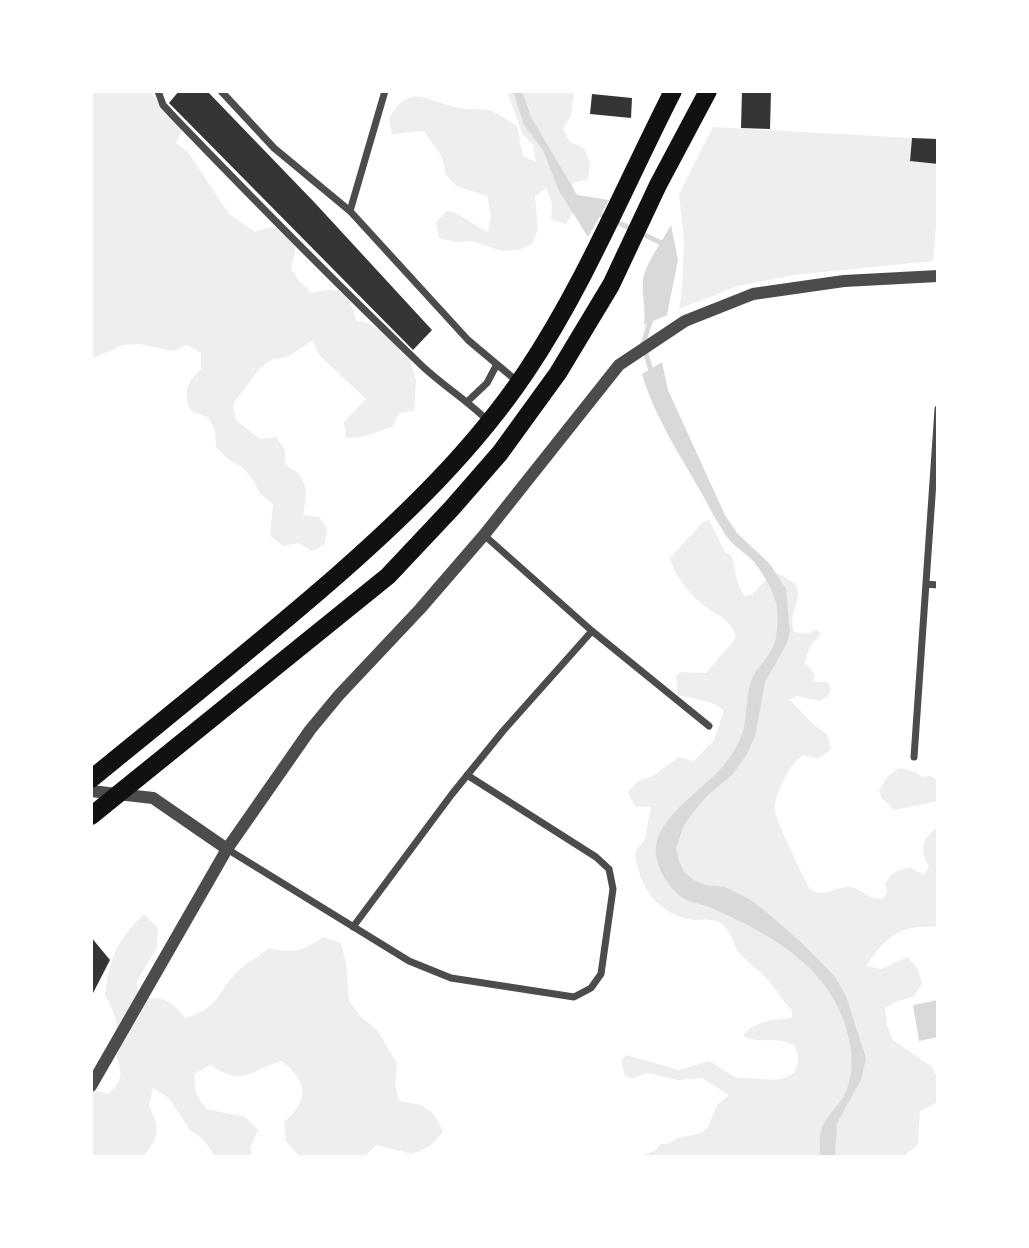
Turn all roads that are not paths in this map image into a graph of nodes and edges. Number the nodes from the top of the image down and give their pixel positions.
1 (158, 91) edge
2 (221, 91) edge
3 (385, 91) edge
4 (673, 91) edge
5 (708, 91) edge
6 (350, 211) junction
7 (938, 276) edge
8 (496, 366) junction
9 (518, 383) junction
10 (468, 401) junction
11 (938, 408) edge
12 (488, 422) junction
13 (484, 535) junction
14 (926, 584) junction
15 (938, 584) edge
16 (592, 631) junction
17 (709, 726) dead end
18 (914, 757) dead end
19 (467, 775) junction
20 (91, 779) edge
21 (91, 791) edge
22 (117, 793) junction
23 (91, 816) edge
24 (227, 849) junction
25 (353, 927) junction
26 (91, 1086) edge

1 - 10 street
2 - 6 street
3 - 6 street
4 - 9 highway
5 - 22 highway
6 - 8 street
7 - 13 street
8 - 9 street
8 - 10 street
9 - 12 highway
10 - 12 street
11 - 14 street
12 - 20 highway
13 - 16 street
13 - 24 street
14 - 15 street
14 - 18 street
16 - 17 street
16 - 19 street
19 - 25 street
19 - 25 street
21 - 22 street
22 - 23 highway
22 - 24 street
24 - 25 street
24 - 26 street

